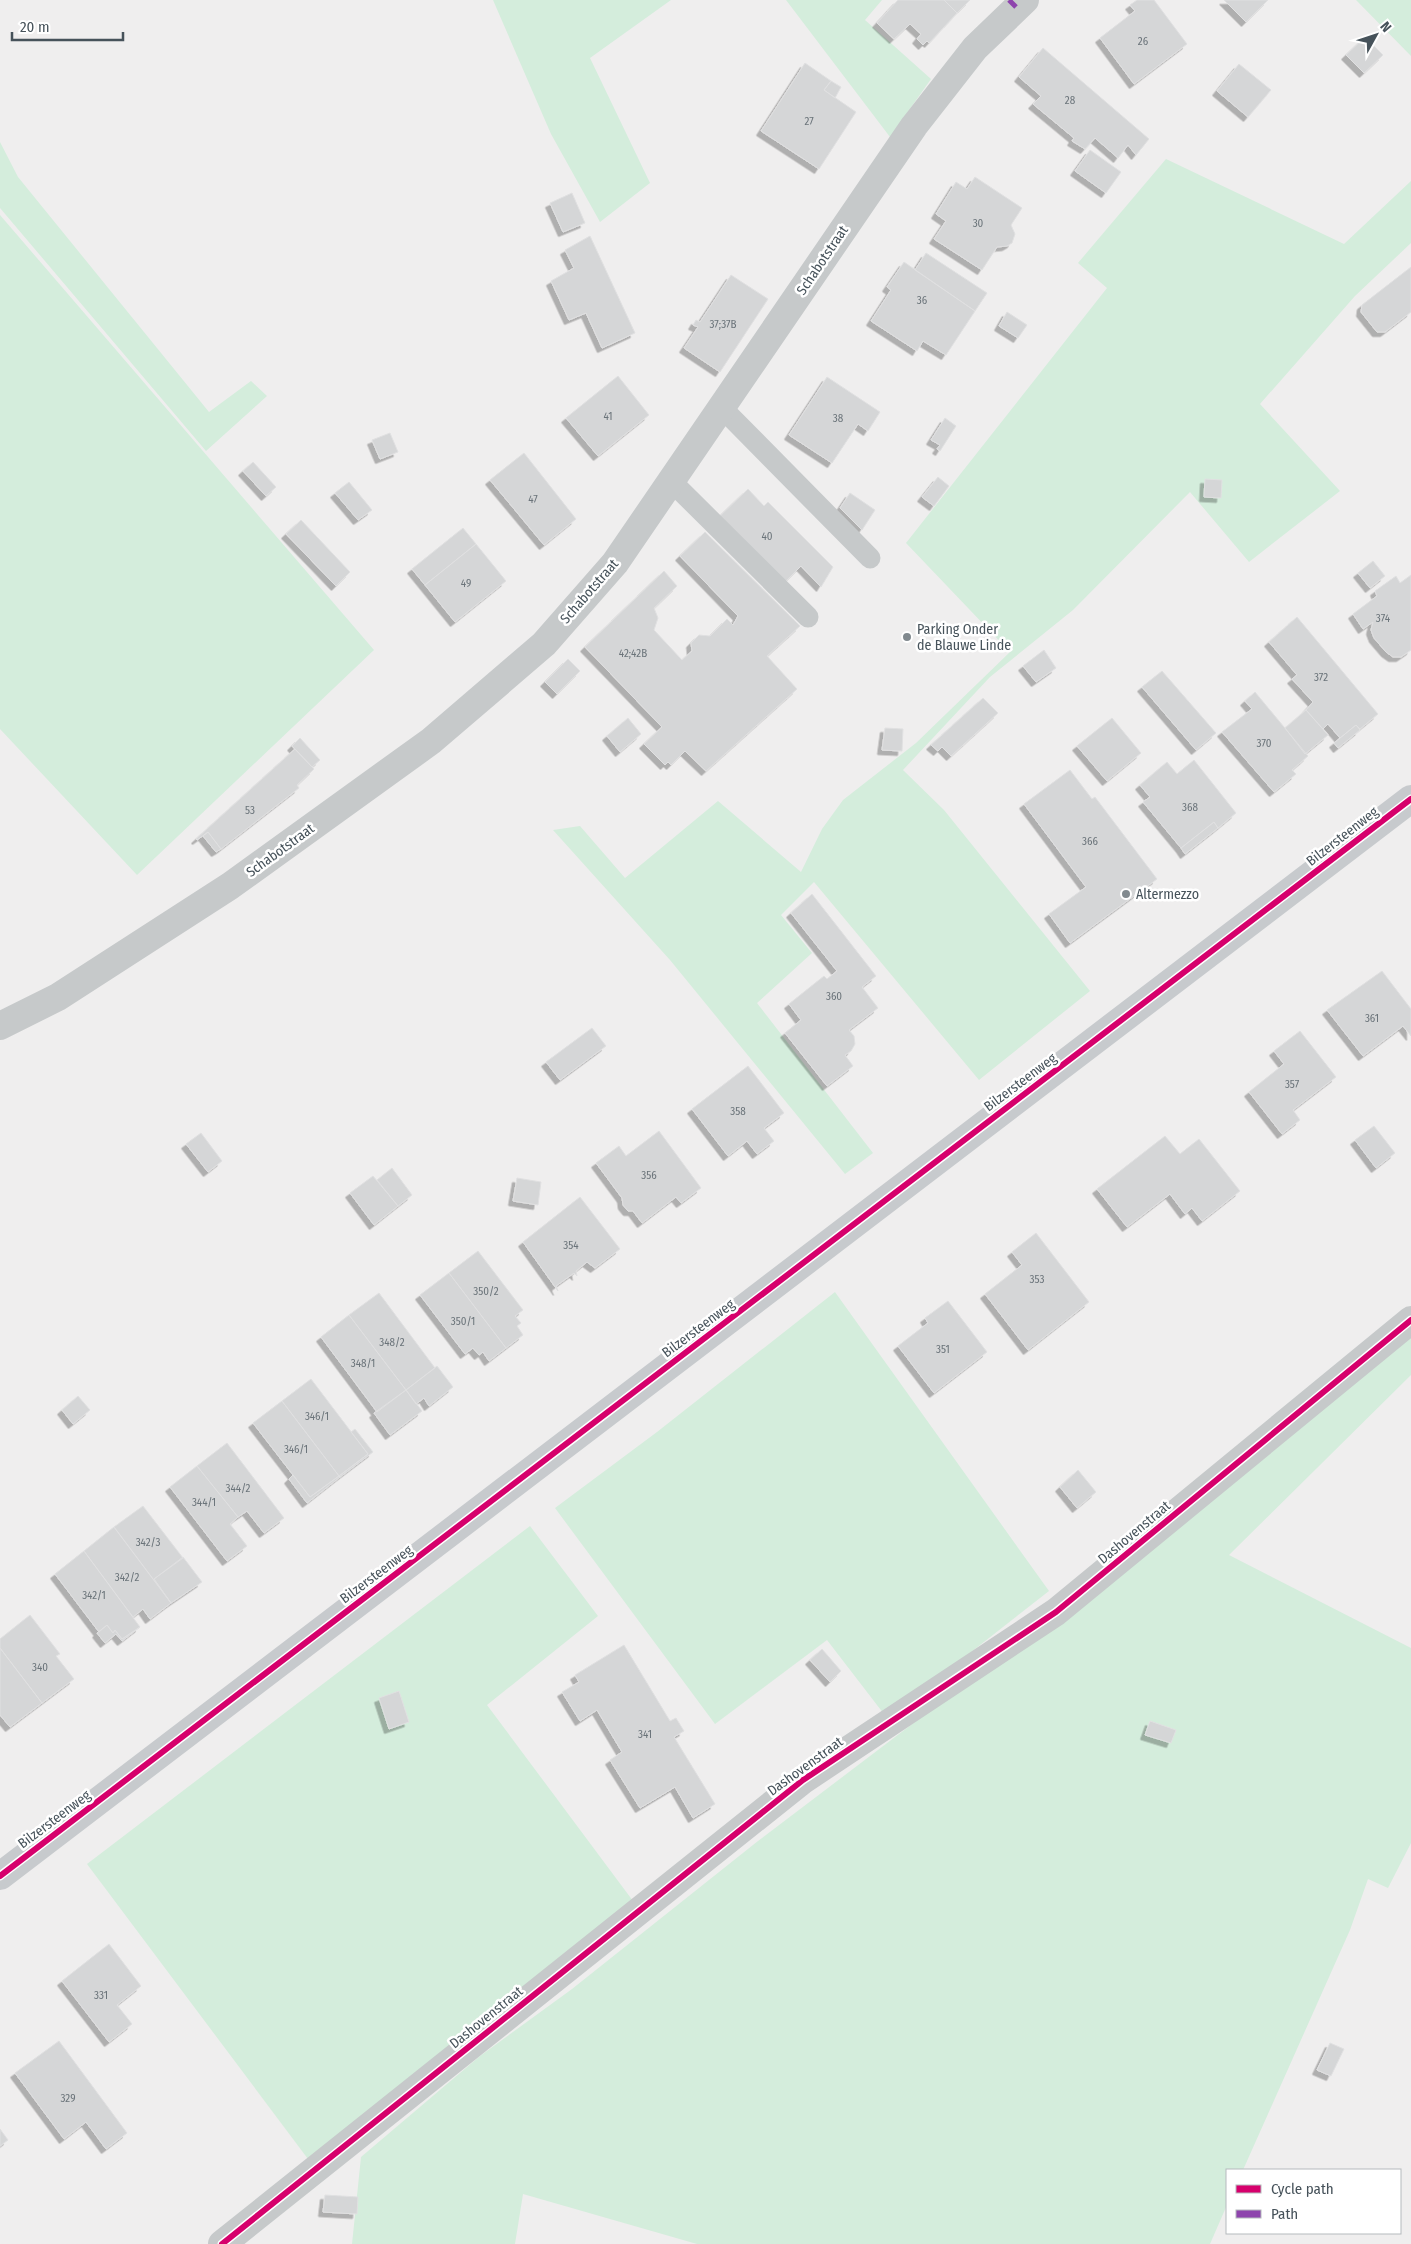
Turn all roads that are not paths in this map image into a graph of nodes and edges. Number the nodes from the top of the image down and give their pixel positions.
1 (1025, 0) edge
2 (722, 408) junction
3 (671, 482) junction
4 (870, 558) dead end
5 (808, 617) dead end
6 (1411, 799) edge
7 (0, 1026) edge
8 (1411, 1320) edge
9 (0, 1876) edge
10 (222, 2244) edge

1 - 2 street, Schabotstraat
2 - 3 street, Schabotstraat
2 - 4 lane
3 - 5 lane
3 - 7 street, Schabotstraat
6 - 9 main road, Bilzersteenweg
8 - 10 street, Dashovenstraat

